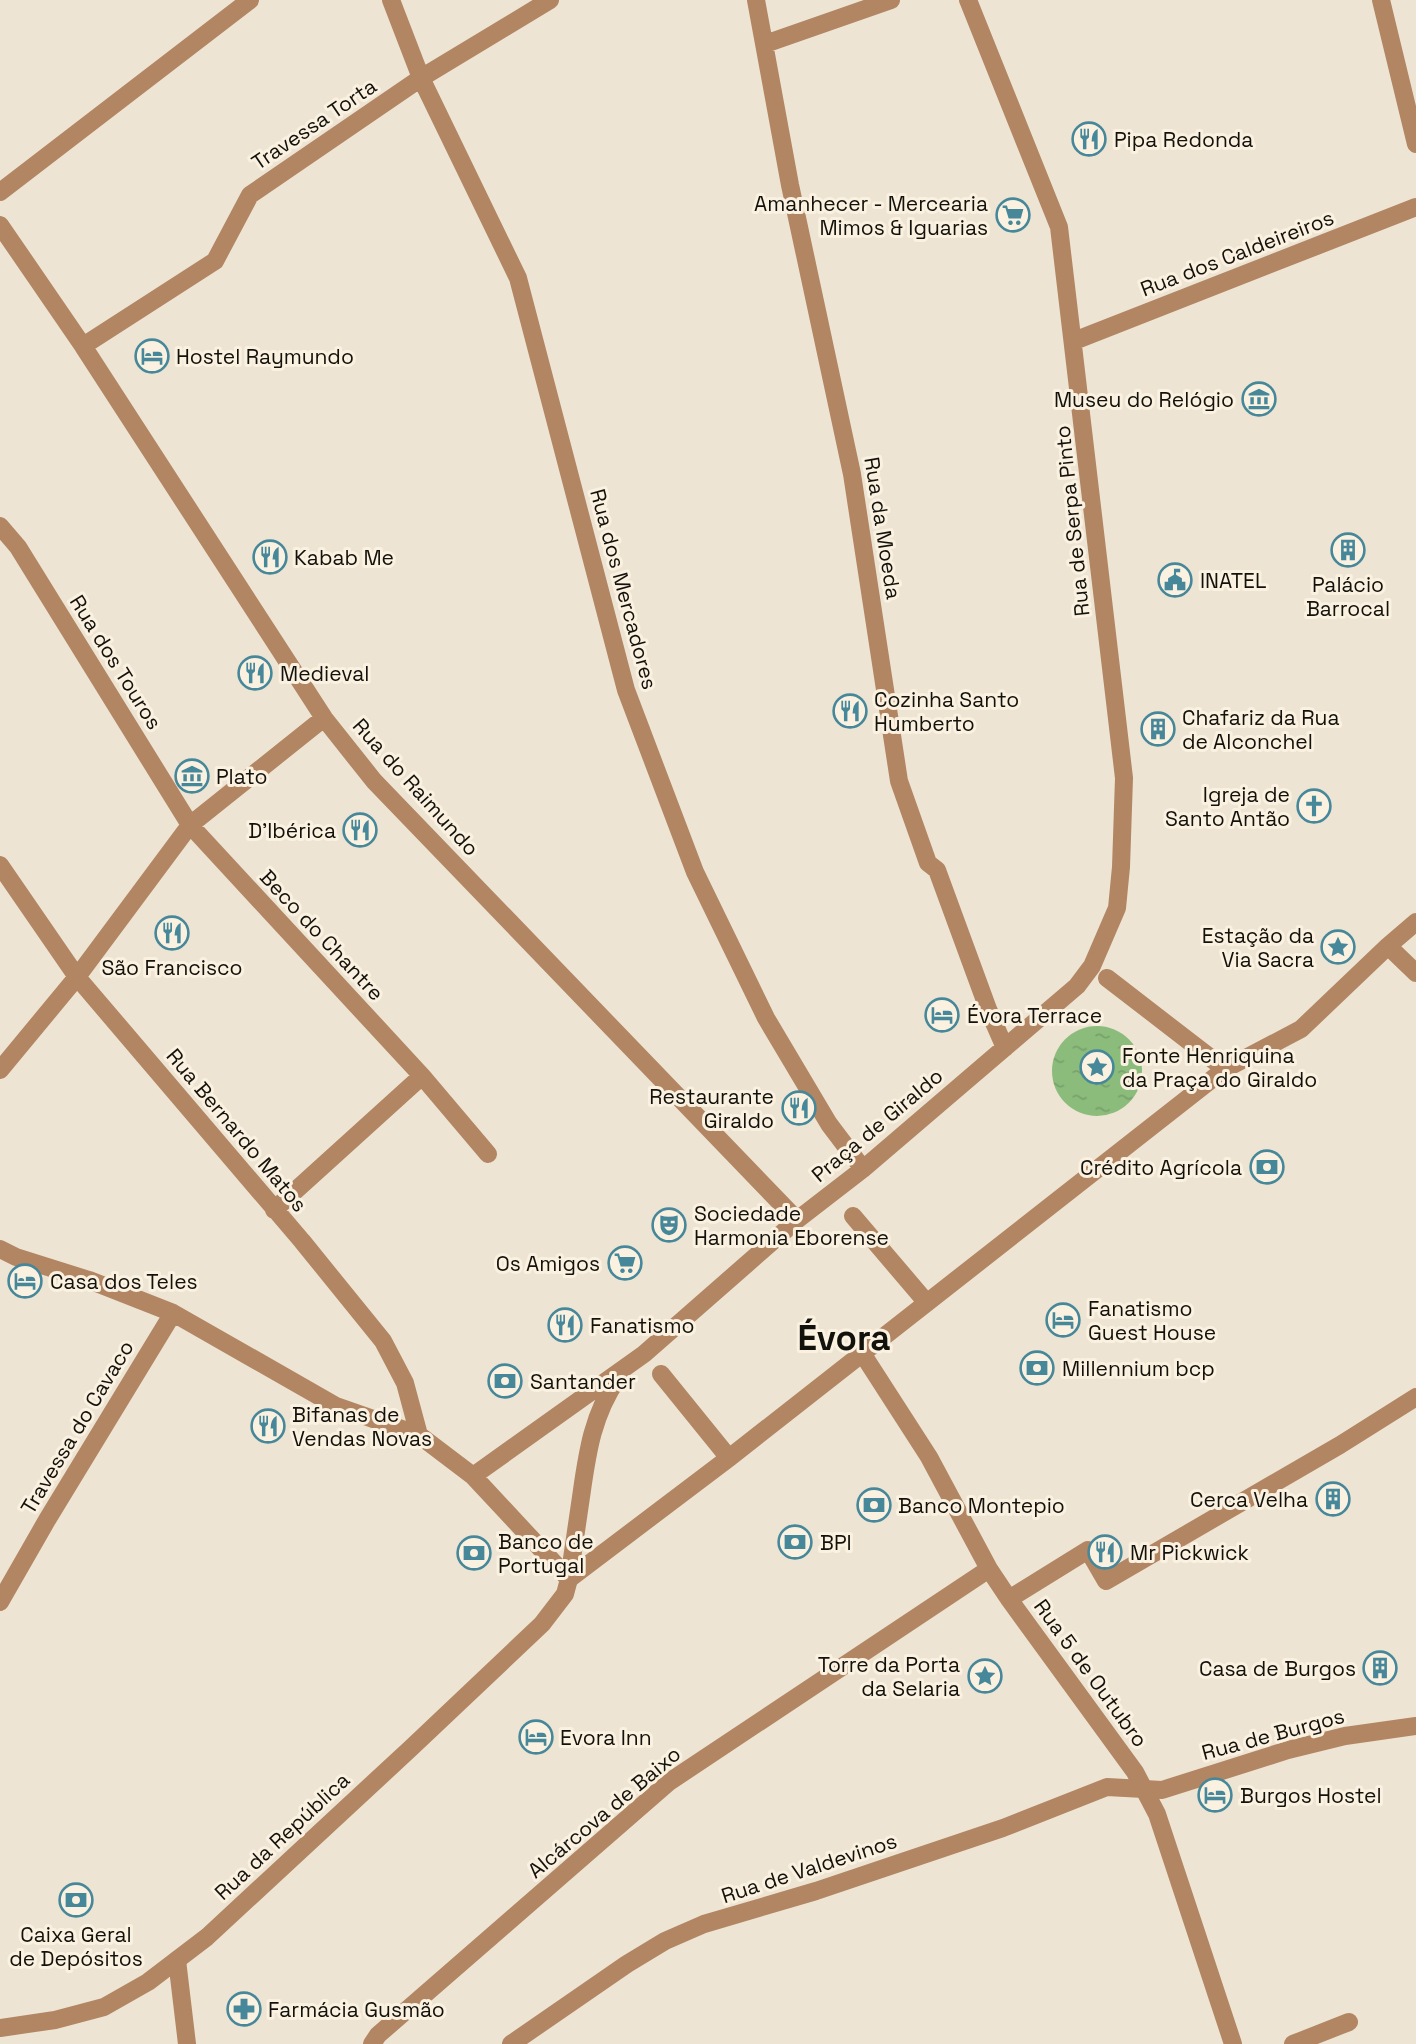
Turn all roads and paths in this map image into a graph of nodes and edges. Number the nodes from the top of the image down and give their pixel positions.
1 (250, 0) edge
2 (391, 0) edge
3 (550, 0) edge
4 (756, 0) edge
5 (891, 0) edge
6 (968, 0) edge
7 (1381, 0) edge
8 (765, 44) junction
9 (421, 78) junction
10 (1416, 144) edge
11 (0, 192) edge
12 (1416, 208) edge
13 (0, 225) edge
14 (1074, 341) junction
15 (83, 346) junction
16 (0, 526) edge
17 (324, 718) junction
18 (190, 825) junction
19 (0, 865) edge
20 (1416, 922) edge
21 (1388, 946) junction
22 (1092, 966) joint
23 (1416, 973) edge
24 (77, 977) junction
25 (1107, 978) dead end
26 (1005, 1048) junction
27 (1225, 1069) junction
28 (0, 1070) edge
29 (422, 1076) junction
30 (488, 1154) dead end
31 (863, 1169) junction
32 (274, 1210) junction
33 (853, 1216) dead end
34 (797, 1220) junction
35 (0, 1249) edge
36 (927, 1303) junction
37 (173, 1313) junction
38 (862, 1353) junction
39 (624, 1370) junction
40 (661, 1374) dead end
41 (1416, 1396) edge
42 (419, 1435) junction
43 (729, 1458) junction
44 (473, 1476) junction
45 (989, 1569) junction
46 (569, 1579) junction
47 (1009, 1599) junction
48 (0, 1602) edge
49 (554, 1609) joint
50 (1416, 1726) edge
51 (1144, 1789) junction
52 (177, 1960) junction
53 (1349, 2022) dead end
54 (0, 2028) edge
55 (187, 2044) edge
56 (372, 2044) edge
57 (510, 2044) edge
58 (1233, 2044) edge
59 (1293, 2044) edge

1 - 11 street
2 - 9 street, Rua dos Mercadores
3 - 9 street, Travessa Torta
4 - 8 street, Rua da Moeda
5 - 8 street
6 - 14 street, Rua de Serpa Pinto
7 - 10 street
8 - 26 street, Rua da Moeda
9 - 15 street, Travessa Torta
9 - 31 street, Rua dos Mercadores
12 - 14 street, Rua dos Caldeireiros
13 - 15 street, Rua do Raimundo
14 - 22 street, Rua de Serpa Pinto
15 - 17 street, Rua do Raimundo
16 - 18 street, Rua dos Touros
17 - 18 street
17 - 34 street, Rua do Raimundo
18 - 24 street
18 - 29 street, Beco do Chantre
19 - 24 street, Rua Bernardo Matos
20 - 21 street, Praça de Giraldo
21 - 23 street
21 - 27 street, Praça de Giraldo
22 - 26 street, Praça de Giraldo
24 - 28 street
24 - 32 street, Rua Bernardo Matos
25 - 27 street
26 - 31 street, Praça de Giraldo
27 - 36 street, Praça de Giraldo
29 - 30 street, Beco do Chantre
29 - 32 street
31 - 34 street, Praça de Giraldo
32 - 42 street, Rua Bernardo Matos
33 - 36 street
34 - 39 street, Praça de Giraldo
35 - 37 street
36 - 38 street, Praça de Giraldo
37 - 42 street
37 - 48 street, Travessa do Cavaco
38 - 43 street, Praça de Giraldo
38 - 45 street, Rua 5 de Outubro
39 - 44 street, Praça de Giraldo
39 - 46 street, Praça de Giraldo
40 - 43 street
41 - 47 street
42 - 44 street
43 - 46 street, Praça de Giraldo
44 - 46 street
45 - 47 street, Rua 5 de Outubro
45 - 56 street, Alcárcova de Baixo
46 - 49 street, Praça de Giraldo
47 - 51 street, Rua 5 de Outubro
49 - 52 street, Rua da República
50 - 51 street, Rua de Burgos
51 - 57 street, Rua de Valdevinos
51 - 58 street, Rua 5 de Outubro
52 - 54 street, Rua da República
52 - 55 street
53 - 59 street

